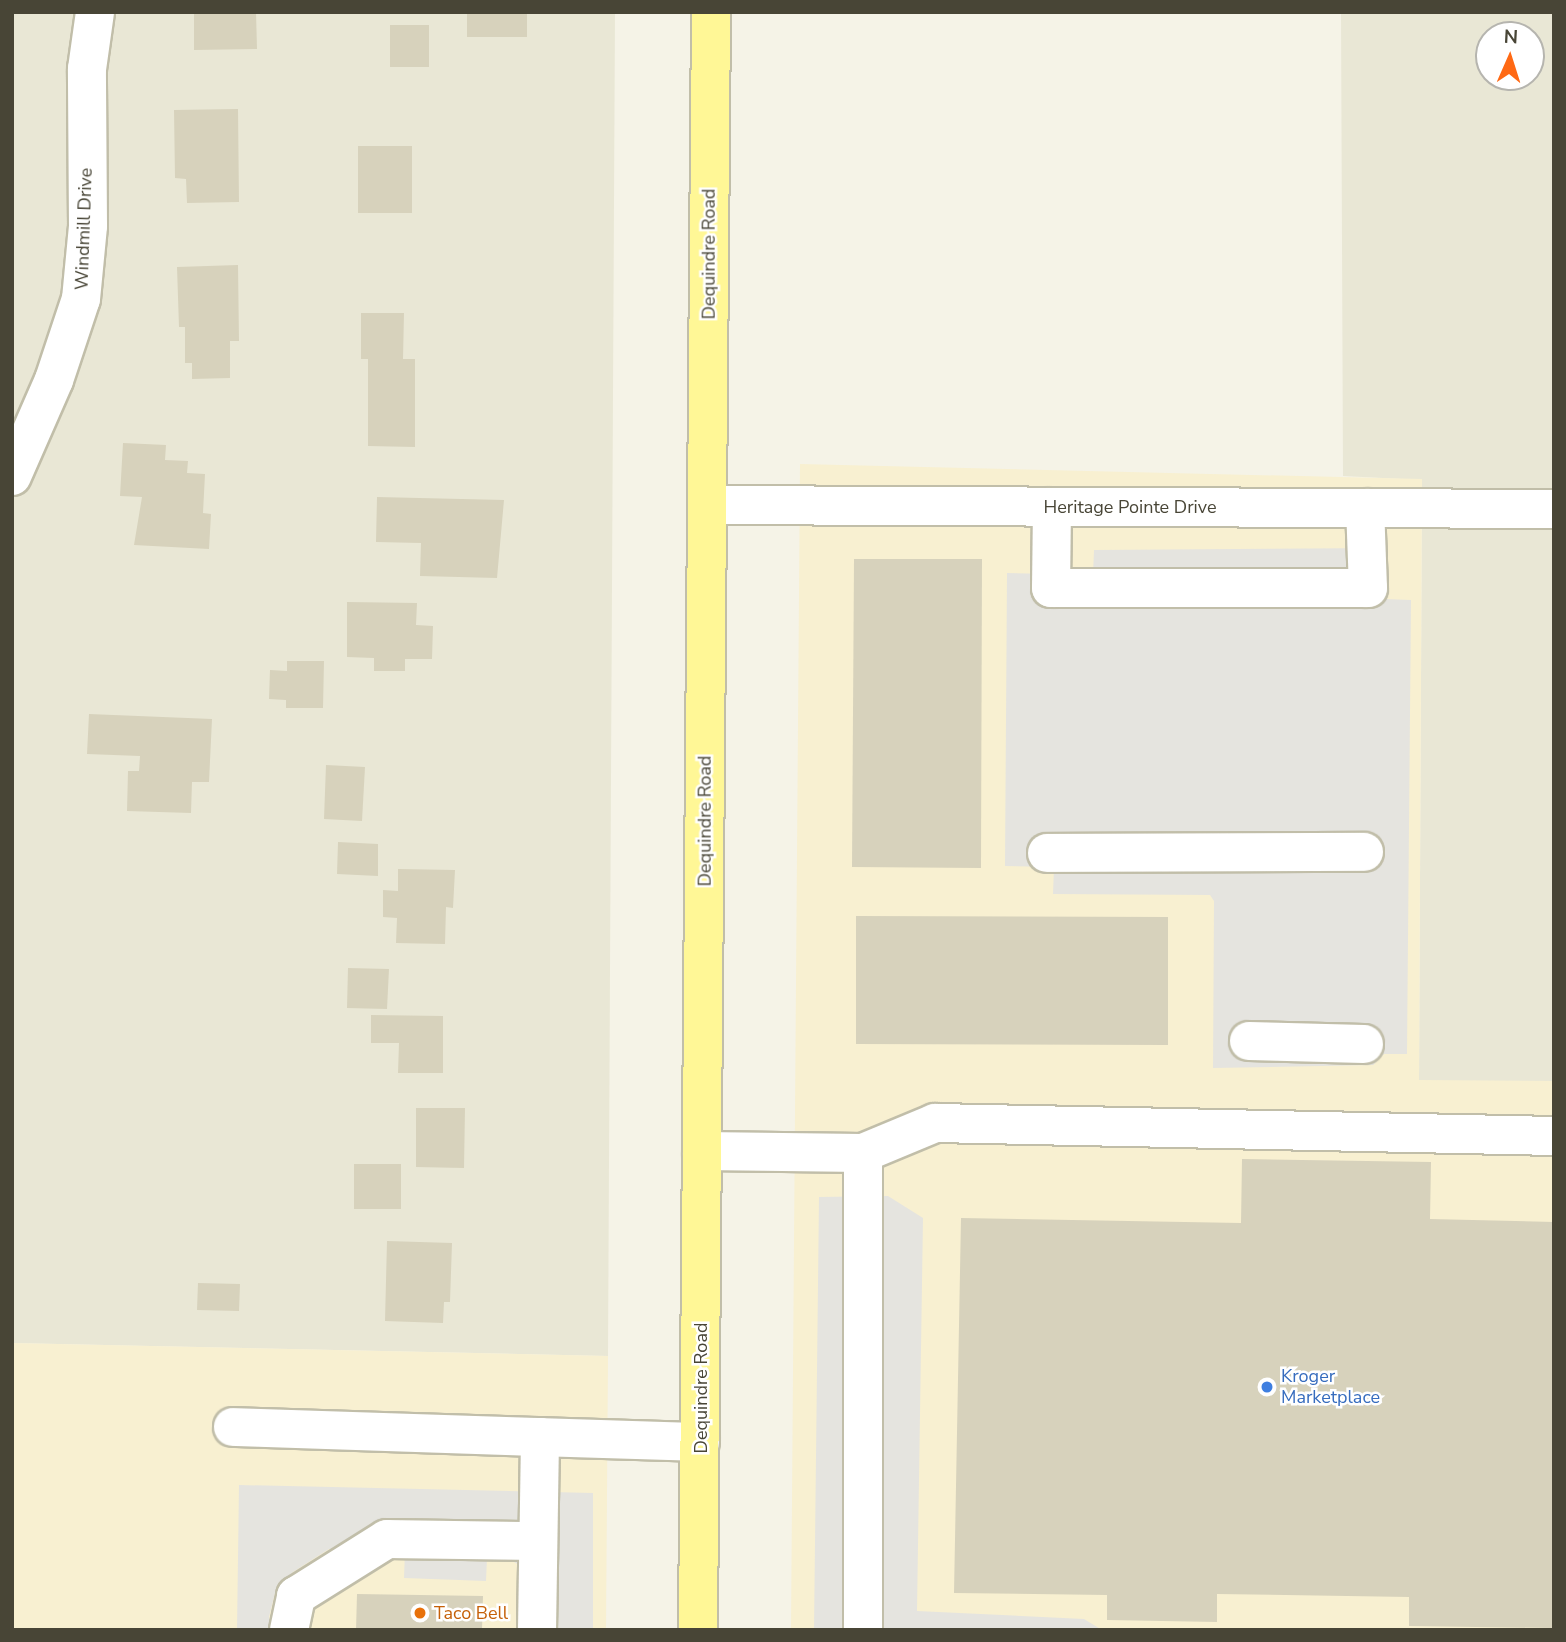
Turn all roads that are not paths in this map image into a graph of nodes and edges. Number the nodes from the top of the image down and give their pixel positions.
1 (95, 12) edge
2 (711, 12) edge
3 (12, 476) edge
4 (707, 505) junction
5 (1052, 507) junction
6 (1365, 508) junction
7 (1554, 509) edge
8 (1364, 852) dead end
9 (1047, 853) dead end
10 (1249, 1041) dead end
11 (1363, 1044) dead end
12 (1554, 1136) edge
13 (702, 1151) junction
14 (863, 1153) junction
15 (233, 1427) dead end
16 (540, 1437) junction
17 (700, 1442) junction
18 (538, 1541) junction
19 (289, 1630) edge
20 (537, 1630) edge
21 (698, 1630) edge
22 (863, 1630) edge

1 - 3 street, Windmill Drive
2 - 4 main road, Dequindre Road
4 - 5 street, Heritage Pointe Drive
4 - 13 main road, Dequindre Road
5 - 6 street, Heritage Pointe Drive
5 - 6 street
6 - 7 street, Heritage Pointe Drive
8 - 9 street
10 - 11 street
12 - 14 street
13 - 14 street
13 - 17 main road, Dequindre Road
14 - 22 street
15 - 16 street
16 - 17 street
16 - 18 street
17 - 21 main road, Dequindre Road
18 - 19 street
18 - 20 street

